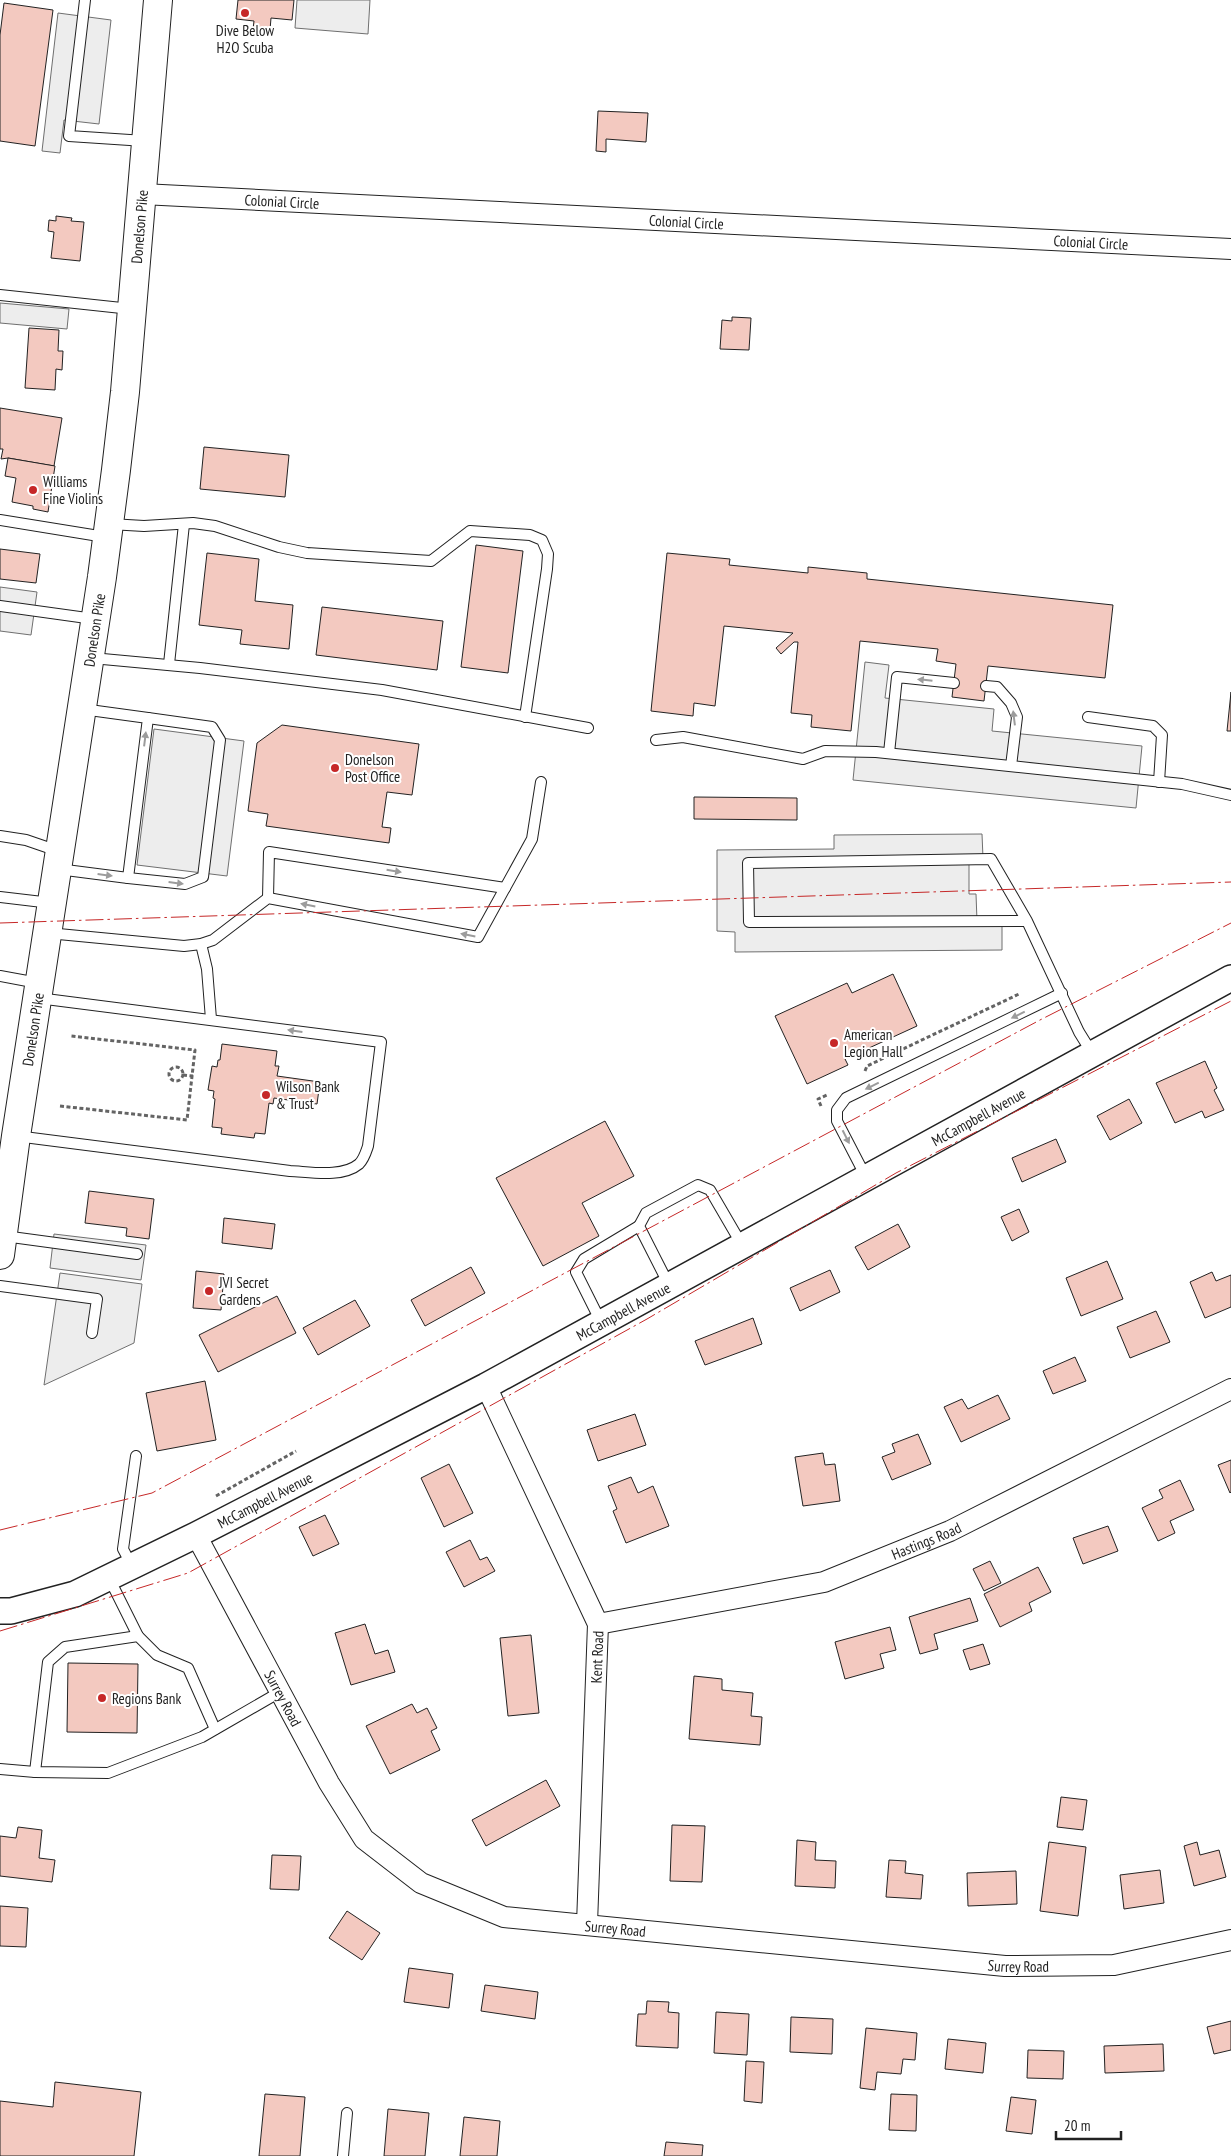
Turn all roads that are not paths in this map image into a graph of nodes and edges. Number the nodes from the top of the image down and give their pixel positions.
1 (85, 0) edge
2 (158, 0) edge
3 (146, 142) junction
4 (142, 194) junction
5 (1231, 249) edge
6 (0, 296) edge
7 (132, 309) junction
8 (0, 520) edge
9 (184, 524) junction
10 (108, 530) junction
11 (0, 606) edge
12 (95, 619) junction
13 (90, 658) junction
14 (169, 664) junction
15 (954, 683) dead end
16 (986, 686) dead end
17 (82, 709) junction
18 (525, 717) junction
19 (148, 718) junction
20 (1088, 718) dead end
21 (588, 728) dead end
22 (656, 740) dead end
23 (890, 753) junction
24 (1011, 766) junction
25 (541, 782) dead end
26 (1159, 782) junction
27 (1231, 795) edge
28 (0, 836) edge
29 (58, 860) junction
30 (128, 878) junction
31 (505, 888) junction
32 (0, 897) edge
33 (268, 898) junction
34 (52, 904) junction
35 (1027, 921) junction
36 (47, 932) junction
37 (201, 944) junction
38 (0, 976) edge
39 (1231, 978) edge
40 (38, 990) junction
41 (1062, 993) junction
42 (211, 1019) junction
43 (1092, 1054) junction
44 (8, 1135) edge
45 (866, 1177) junction
46 (639, 1226) junction
47 (1, 1245) edge
48 (742, 1245) junction
49 (137, 1254) dead end
50 (669, 1285) junction
51 (0, 1286) edge
52 (601, 1322) junction
53 (92, 1333) dead end
54 (486, 1386) junction
55 (1231, 1389) edge
56 (136, 1456) dead end
57 (196, 1535) junction
58 (132, 1566) junction
59 (109, 1577) junction
60 (0, 1611) edge
61 (598, 1624) junction
62 (138, 1636) junction
63 (280, 1692) junction
64 (215, 1729) junction
65 (0, 1769) edge
66 (35, 1772) junction
67 (587, 1924) junction
68 (1231, 1940) edge
69 (347, 2113) dead end
70 (343, 2156) edge

1 - 3 lane
2 - 3 main road, Donelson Pike
3 - 4 main road, Donelson Pike
4 - 5 street, Colonial Circle
4 - 7 main road, Donelson Pike
6 - 7 lane
7 - 10 main road, Donelson Pike
8 - 10 lane
9 - 10 lane
9 - 14 lane
9 - 18 lane
10 - 12 main road, Donelson Pike
11 - 12 lane
12 - 13 main road, Donelson Pike
13 - 14 lane
13 - 17 main road, Donelson Pike
14 - 18 lane
15 -> 23 lane
24 -> 16 lane
17 - 19 lane
17 - 29 main road, Donelson Pike
18 - 21 lane
30 -> 19 lane
30 -> 19 lane
20 - 26 lane
22 - 23 lane
23 - 24 lane
24 - 26 lane
25 - 31 lane
26 - 27 lane
28 - 29 lane
29 -> 30 lane
29 - 34 main road, Donelson Pike
31 -> 33 lane
33 -> 31 lane
32 - 34 lane
33 - 37 lane
34 - 36 main road, Donelson Pike
35 - 35 lane
35 - 41 lane
36 - 37 lane
36 - 40 main road, Donelson Pike
37 - 42 lane
38 - 40 lane
39 - 43 street, McCampbell Avenue
40 - 42 lane
40 - 44 main road, Donelson Pike
41 - 43 lane
41 -> 45 lane
44 -> 42 lane
43 - 45 street, McCampbell Avenue
44 - 47 main road, Donelson Pike
45 - 48 street, McCampbell Avenue
46 - 48 lane
46 - 50 lane
46 - 52 lane
47 - 49 lane
48 - 50 street, McCampbell Avenue
50 - 52 street, McCampbell Avenue
51 - 53 lane
52 - 54 street, McCampbell Avenue
54 - 57 street, McCampbell Avenue
54 - 61 street, Kent Road
55 - 61 street, Hastings Road
56 - 58 lane
57 - 58 street, McCampbell Avenue
57 - 63 street, Surrey Road
58 - 59 street, McCampbell Avenue
59 - 60 street, McCampbell Avenue
59 - 62 lane
61 - 67 street, Kent Road
62 - 64 lane
62 - 66 lane
63 - 64 lane
63 - 67 street, Surrey Road
64 - 66 lane
65 - 66 lane
67 - 68 street, Surrey Road
69 - 70 lane

